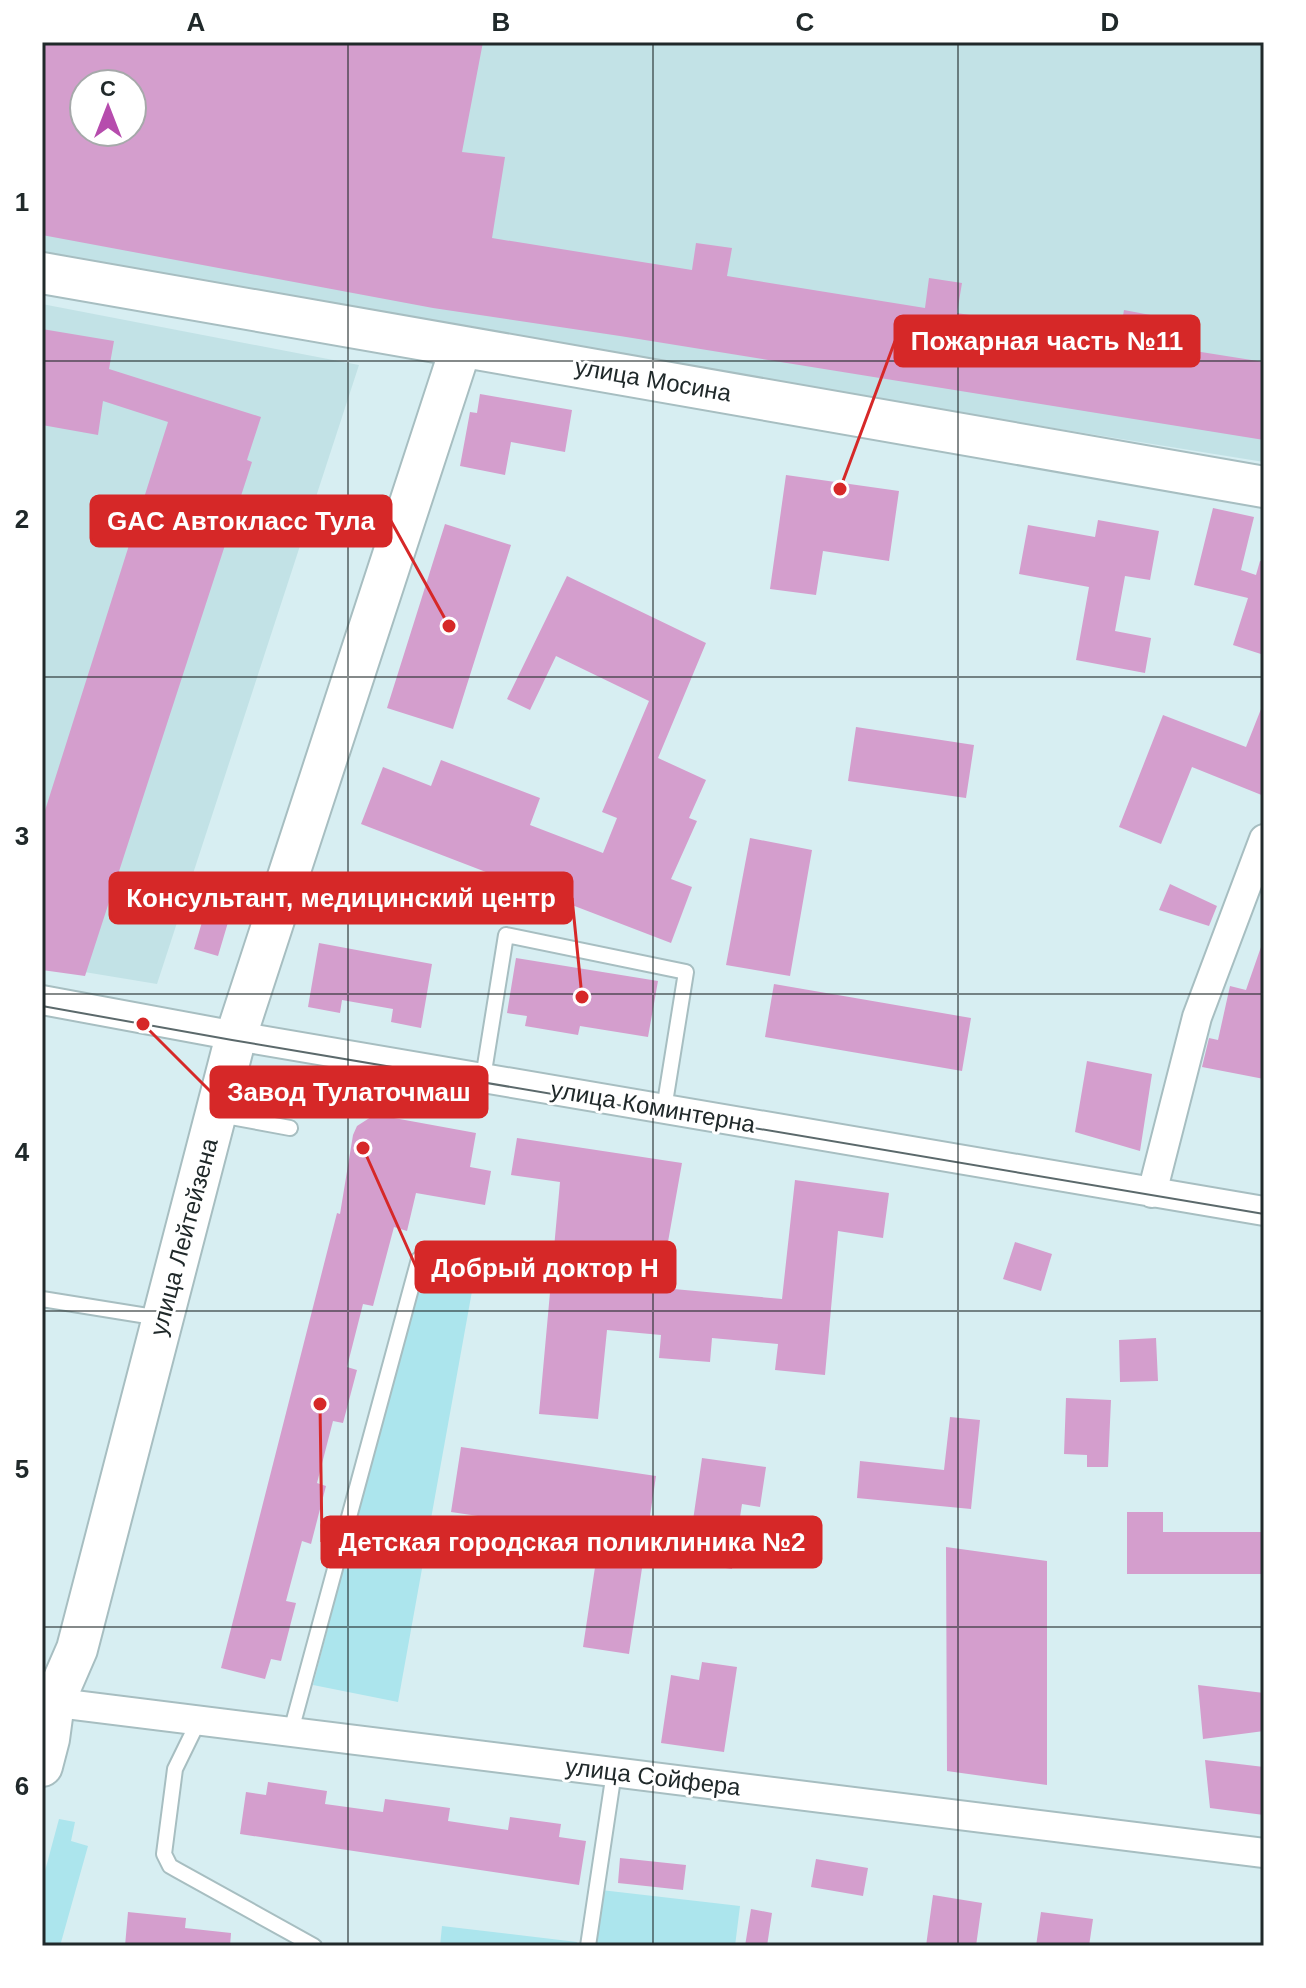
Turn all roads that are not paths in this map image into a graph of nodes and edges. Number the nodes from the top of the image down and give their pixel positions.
1 (42, 273) edge
2 (461, 347) junction
3 (1264, 487) edge
4 (1264, 839) edge
5 (42, 1000) edge
6 (236, 1036) junction
7 (483, 1078) junction
8 (664, 1109) junction
9 (215, 1115) junction
10 (290, 1128) dead end
11 (1152, 1193) junction
12 (1264, 1211) edge
13 (419, 1259) dead end
14 (42, 1299) edge
15 (162, 1318) junction
16 (48, 1702) edge
17 (199, 1720) junction
18 (291, 1731) junction
19 (42, 1766) edge
20 (614, 1772) junction
21 (1264, 1853) edge
22 (314, 1946) edge
23 (588, 1946) edge

1 - 2 street, улица Мосина
2 - 3 street, улица Мосина
2 - 6 street, улица Лейтейзена
4 - 11 street
5 - 6 street, улица Коминтерна
6 - 7 street, улица Коминтерна
6 - 9 street, улица Лейтейзена
7 - 8 street, улица Коминтерна
7 - 8 lane
8 - 11 street, улица Коминтерна
9 - 10 lane
9 - 15 street, улица Лейтейзена
11 - 12 street, улица Коминтерна
13 - 18 lane
14 - 15 lane
15 - 16 street, улица Лейтейзена
16 - 17 street, улица Сойфера
16 - 19 street, улица Лейтейзена
17 - 18 street, улица Сойфера
17 - 22 lane
18 - 20 street, улица Сойфера
20 - 21 street, улица Сойфера
20 - 23 lane

